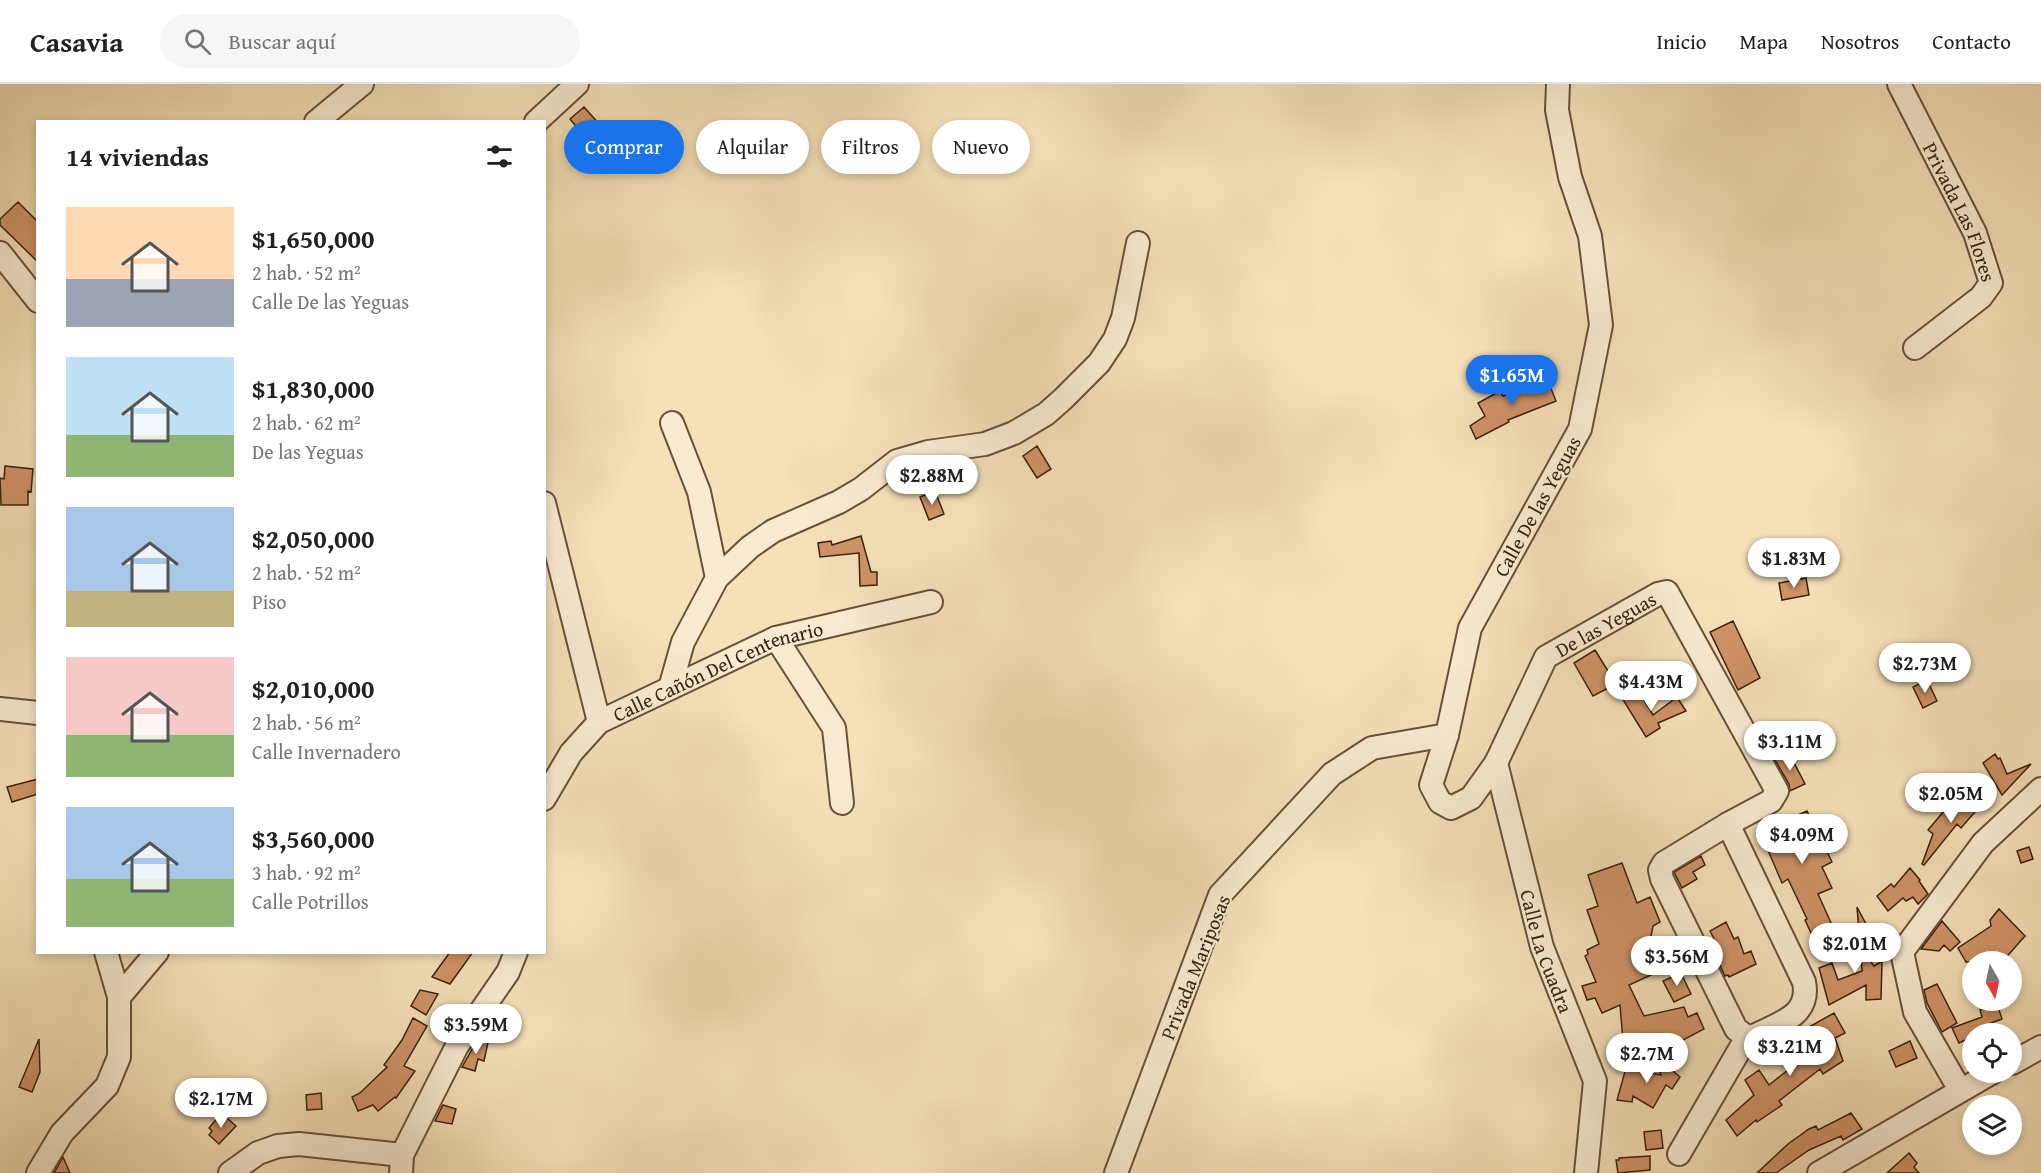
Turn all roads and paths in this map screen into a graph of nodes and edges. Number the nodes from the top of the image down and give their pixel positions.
1 (362, 84) edge
2 (577, 84) edge
3 (1558, 84) edge
4 (1899, 84) edge
5 (318, 120) edge
6 (538, 120) edge
7 (1138, 243) dead end
8 (0, 253) edge
9 (36, 298) edge
10 (1915, 348) dead end
11 (672, 423) dead end
12 (546, 511) edge
13 (717, 578) junction
14 (931, 602) dead end
15 (776, 638) junction
16 (670, 688) junction
17 (0, 709) edge
18 (36, 713) edge
19 (599, 722) junction
20 (1447, 735) junction
21 (1496, 763) junction
22 (2041, 789) edge
23 (546, 796) edge
24 (842, 803) dead end
25 (1450, 808) joint
26 (1728, 824) junction
27 (107, 954) edge
28 (155, 954) edge
29 (515, 954) edge
30 (118, 997) junction
31 (1747, 1037) junction
32 (2041, 1047) edge
33 (2022, 1057) edge
34 (1973, 1083) edge
35 (1960, 1090) junction
36 (1679, 1154) dead end
37 (401, 1164) edge
38 (38, 1173) edge
39 (230, 1173) edge
40 (1116, 1173) edge
41 (1586, 1173) edge
42 (1819, 1173) edge

1 - 5 street
2 - 6 street
3 - 20 street, Calle De las Yeguas
4 - 10 street, Privada Las Flores
7 - 13 street
8 - 9 street
11 - 13 street
12 - 19 street
13 - 16 street
14 - 15 street, Calle Cañón Del Centenario
15 - 16 street, Calle Cañón Del Centenario
15 - 24 street
16 - 19 street, Calle Cañón Del Centenario
17 - 18 street
19 - 23 street, Calle Cañón Del Centenario
20 - 25 street, Calle De las Yeguas
20 - 40 street, Privada Mariposas
21 - 25 street, De las Yeguas
21 - 26 street, De las Yeguas
21 - 41 street, Calle La Cuadra
22 - 35 street
26 - 31 street
26 - 31 street, De las Yeguas
27 - 30 street
28 - 30 street
29 - 37 street
30 - 38 street
31 - 36 street
32 - 33 street
34 - 35 street
35 - 42 street
37 - 39 street

